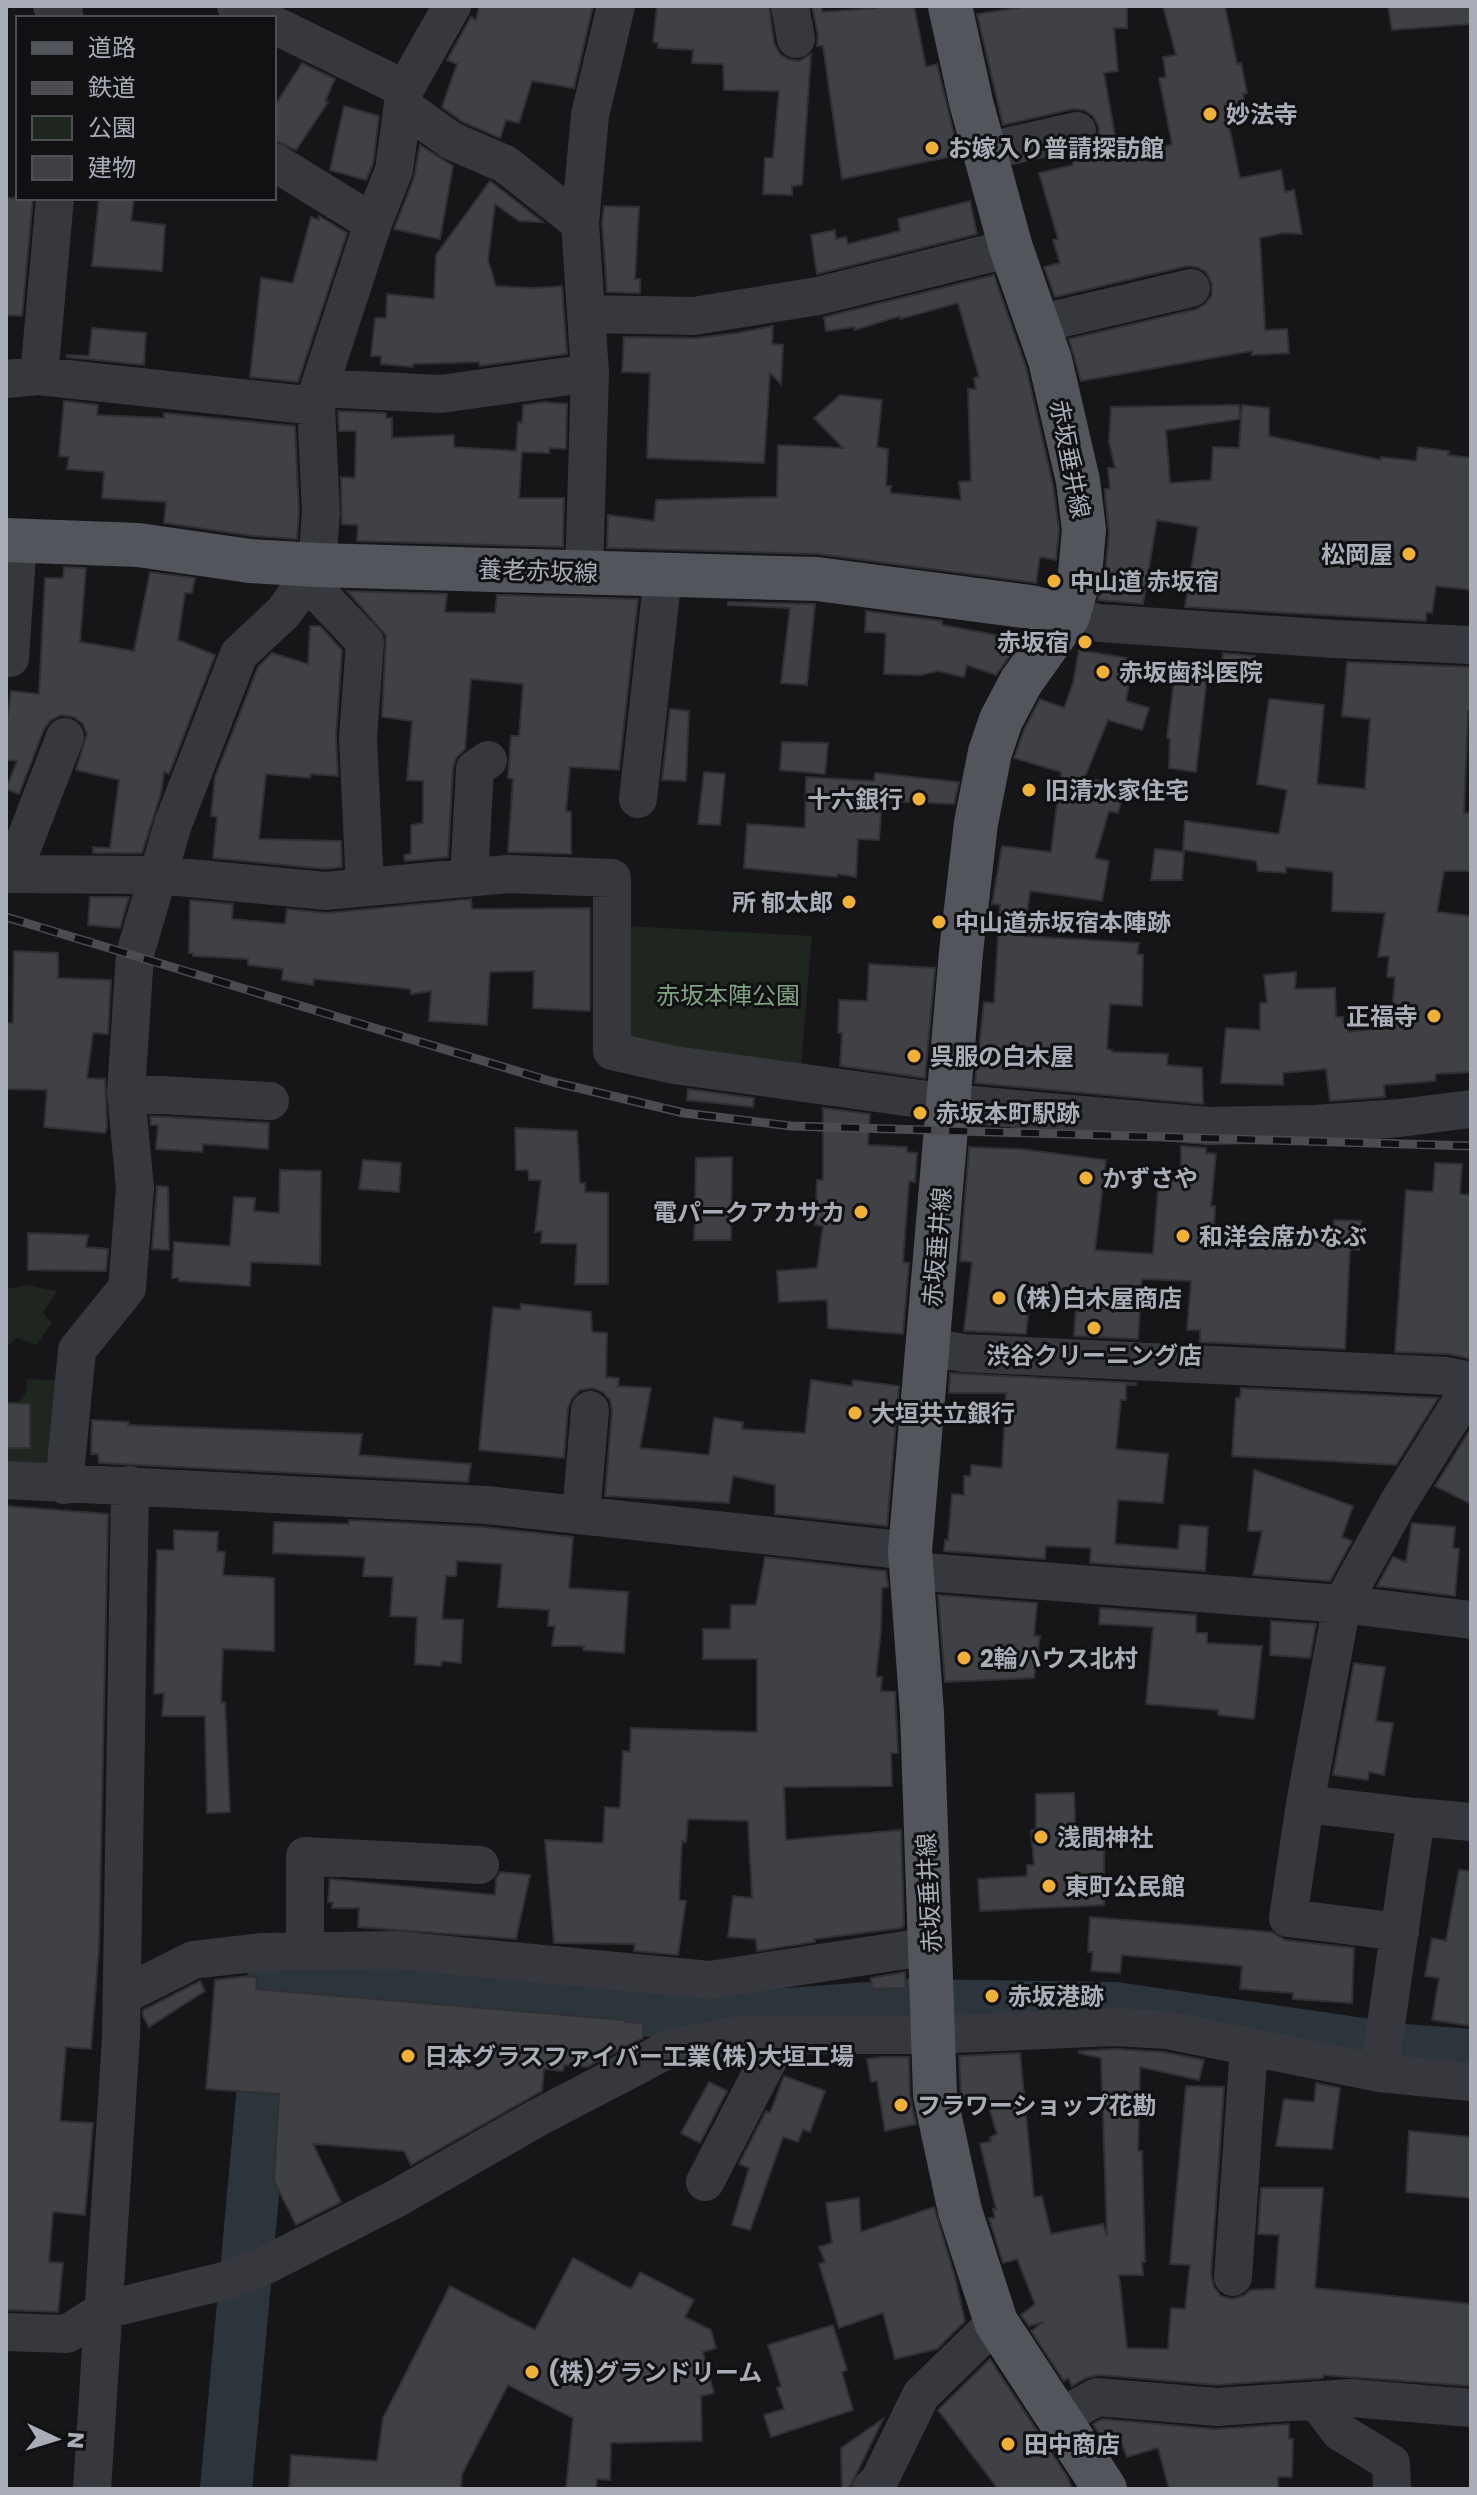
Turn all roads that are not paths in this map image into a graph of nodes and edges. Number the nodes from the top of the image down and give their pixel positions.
1 (236, 6) edge
2 (452, 6) edge
3 (616, 6) edge
4 (950, 6) edge
5 (257, 16) edge
6 (276, 26) edge
7 (404, 98) junction
8 (1077, 131) dead end
9 (984, 152) junction
10 (276, 163) edge
11 (55, 200) edge
12 (373, 223) junction
13 (580, 223) junction
14 (1011, 248) junction
15 (1191, 288) dead end
16 (587, 314) junction
17 (1038, 324) junction
18 (590, 373) junction
19 (22, 378) edge
20 (317, 397) junction
21 (12, 540) edge
22 (312, 573) junction
23 (584, 573) junction
24 (663, 575) junction
25 (1068, 616) junction
26 (1471, 645) edge
27 (10, 658) dead end
28 (65, 737) dead end
29 (488, 760) dead end
30 (638, 799) dead end
31 (9, 874) edge
32 (158, 875) junction
33 (469, 878) junction
34 (365, 887) junction
35 (126, 1093) junction
36 (270, 1101) dead end
37 (949, 1103) junction
38 (1471, 1109) edge
39 (929, 1347) junction
40 (1471, 1384) edge
41 (590, 1410) dead end
42 (6, 1480) edge
43 (64, 1485) junction
44 (130, 1485) junction
45 (581, 1514) junction
46 (910, 1561) junction
47 (1342, 1604) junction
48 (1471, 1620) edge
49 (1305, 1804) junction
50 (1416, 1817) junction
51 (1471, 1822) edge
52 (480, 1865) dead end
53 (1400, 1932) junction
54 (305, 1951) junction
55 (122, 1996) junction
56 (932, 1997) junction
57 (781, 2035) junction
58 (1249, 2047) junction
59 (1381, 2054) junction
60 (1471, 2082) edge
61 (705, 2182) dead end
62 (1233, 2277) dead end
63 (104, 2310) junction
64 (996, 2322) junction
65 (6, 2332) edge
66 (1326, 2400) junction
67 (1471, 2408) edge
68 (1059, 2418) junction
69 (1378, 2428) dead end
70 (92, 2489) edge
71 (871, 2489) edge
72 (1105, 2489) edge
73 (1392, 2489) edge

1 - 5 street
2 - 7 street
3 - 13 street
4 - 9 main road, 赤坂垂井線
6 - 7 street
7 - 12 street
7 - 13 street
8 - 9 street
9 - 14 main road, 赤坂垂井線
10 - 12 street
11 - 19 street
12 - 20 street
13 - 16 street
14 - 16 street
14 - 17 main road, 赤坂垂井線
15 - 17 street
16 - 18 street
17 - 25 main road, 赤坂垂井線
18 - 20 street
18 - 23 street
19 - 20 street
20 - 22 street
21 - 22 main road, 養老赤坂線
21 - 27 street
22 - 23 main road, 養老赤坂線
22 - 32 street
22 - 34 street
23 - 24 main road, 養老赤坂線
24 - 25 main road, 養老赤坂線
24 - 30 street
25 - 26 street
25 - 37 main road, 赤坂垂井線
28 - 31 street
29 - 33 street
31 - 32 street
32 - 34 street
32 - 35 street
33 - 34 street
33 - 37 street
35 - 36 street
35 - 43 street
37 - 38 street
37 - 39 main road, 赤坂垂井線
39 - 40 street
39 - 46 main road, 赤坂垂井線
40 - 47 street
41 - 45 street
42 - 43 street
43 - 44 street
44 - 45 street
44 - 55 street
45 - 46 street
46 - 47 street
46 - 56 main road, 赤坂垂井線
47 - 48 street
47 - 49 street
49 - 50 street
49 - 53 street
50 - 51 street
50 - 53 street
52 - 54 street
53 - 59 street
54 - 55 street
54 - 56 street
55 - 63 street
56 - 57 street
56 - 58 street
56 - 64 main road, 赤坂垂井線
57 - 61 street
57 - 63 street
58 - 59 street
58 - 62 street
59 - 60 street
63 - 65 street
63 - 70 street
64 - 68 main road, 赤坂垂井線
64 - 71 street
66 - 67 street
66 - 68 street
66 - 69 street
66 - 73 street
68 - 72 main road, 赤坂垂井線

